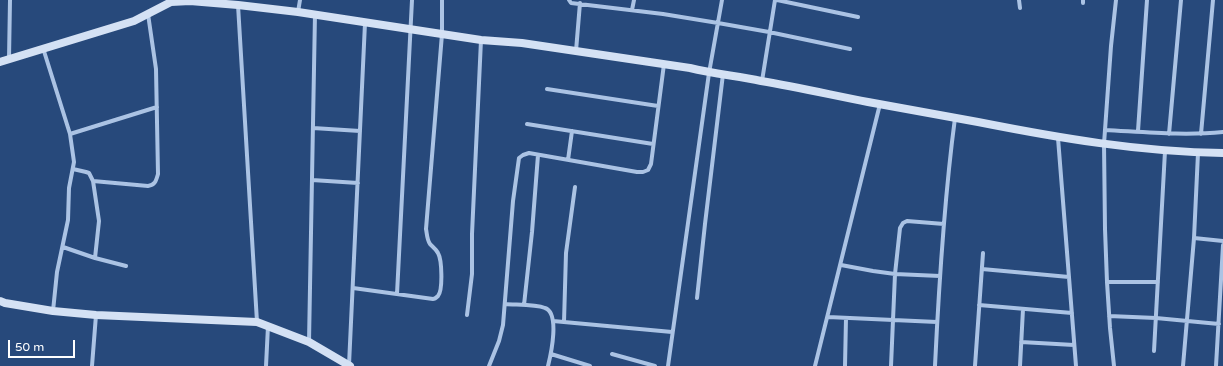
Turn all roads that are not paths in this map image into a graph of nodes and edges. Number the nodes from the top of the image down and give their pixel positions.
1 (10, 0) edge
2 (300, 0) edge
3 (412, 0) edge
4 (442, 0) edge
5 (568, 0) edge
6 (602, 0) edge
7 (634, 0) edge
8 (722, 0) edge
9 (776, 0) edge
10 (1019, 0) edge
11 (1116, 0) edge
12 (1147, 0) edge
13 (1182, 0) edge
14 (1213, 0) edge
15 (580, 3) junction
16 (238, 5) junction
17 (602, 6) junction
18 (1020, 8) dead end
19 (632, 10) junction
20 (298, 12) junction
21 (148, 14) junction
22 (315, 14) junction
23 (858, 17) dead end
24 (365, 23) junction
25 (718, 23) junction
26 (410, 29) junction
27 (769, 32) junction
28 (442, 34) junction
29 (481, 40) junction
30 (43, 48) junction
31 (850, 49) dead end
32 (576, 51) junction
33 (9, 59) junction
34 (0, 62) edge
35 (664, 64) junction
36 (709, 73) junction
37 (723, 74) junction
38 (762, 81) junction
39 (546, 89) dead end
40 (880, 104) junction
41 (658, 106) junction
42 (157, 107) junction
43 (955, 118) junction
44 (528, 124) dead end
45 (313, 128) junction
46 (1105, 130) junction
47 (360, 131) junction
48 (572, 131) junction
49 (1138, 131) junction
50 (1223, 132) edge
51 (70, 134) junction
52 (1169, 134) junction
53 (1201, 134) junction
54 (1058, 138) junction
55 (653, 144) junction
56 (1104, 144) junction
57 (1164, 151) junction
58 (1198, 153) junction
59 (1223, 154) edge
60 (538, 155) junction
61 (568, 160) junction
62 (73, 169) junction
63 (312, 180) junction
64 (93, 182) junction
65 (358, 183) junction
66 (575, 187) dead end
67 (944, 224) junction
68 (1194, 238) junction
69 (1223, 241) edge
70 (1223, 245) edge
71 (63, 248) junction
72 (983, 253) dead end
73 (95, 258) junction
74 (841, 265) junction
75 (126, 266) dead end
76 (982, 269) junction
77 (895, 274) junction
78 (940, 276) junction
79 (1069, 277) junction
80 (1107, 282) junction
81 (1158, 282) junction
82 (353, 288) junction
83 (397, 294) junction
84 (697, 298) dead end
85 (0, 301) edge
86 (505, 304) junction
87 (524, 305) junction
88 (979, 305) junction
89 (1023, 309) junction
90 (53, 311) junction
91 (1072, 313) junction
92 (96, 315) junction
93 (467, 315) dead end
94 (1109, 316) junction
95 (828, 317) junction
96 (846, 318) junction
97 (1156, 318) junction
98 (894, 320) junction
99 (553, 321) junction
100 (257, 322) junction
101 (564, 322) junction
102 (937, 322) junction
103 (1186, 322) junction
104 (1218, 324) junction
105 (268, 326) junction
106 (672, 332) junction
107 (309, 342) junction
108 (1021, 342) junction
109 (1074, 345) junction
110 (1154, 351) dead end
111 (551, 354) junction
112 (612, 354) dead end
113 (92, 366) edge
114 (266, 366) edge
115 (350, 366) edge
116 (489, 366) edge
117 (548, 366) edge
118 (590, 366) edge
119 (655, 366) edge
120 (668, 366) edge
121 (815, 366) edge
122 (845, 366) edge
123 (891, 366) edge
124 (935, 366) edge
125 (975, 366) edge
126 (1020, 366) edge
127 (1076, 366) edge
128 (1114, 366) edge
129 (1183, 366) edge
130 (1216, 366) edge

1 - 33 street
2 - 20 street
3 - 26 street
4 - 28 street
5 - 15 street
6 - 17 street
7 - 19 street
8 - 25 street
9 - 23 street
9 - 27 street
10 - 18 street
11 - 46 street
12 - 49 street
13 - 52 street
14 - 53 street
15 - 17 street
15 - 32 street
16 - 20 main road
16 - 21 main road
16 - 100 street
17 - 19 street
19 - 25 street
20 - 22 main road
21 - 30 main road
21 - 42 street
22 - 24 main road
22 - 45 street
24 - 26 main road
24 - 47 street
25 - 27 street
25 - 36 street
26 - 28 main road
26 - 83 street
27 - 31 street
27 - 38 street
28 - 29 main road
28 - 83 street
29 - 32 main road
29 - 93 street
30 - 33 main road
30 - 51 street
32 - 35 main road
33 - 34 main road
35 - 36 main road
35 - 41 street
36 - 37 main road
36 - 106 street
37 - 38 main road
37 - 84 street
38 - 40 main road
39 - 41 street
40 - 43 main road
40 - 74 street
41 - 55 street
42 - 51 street
42 - 64 street
43 - 54 main road
43 - 67 street
44 - 48 street
45 - 47 street
45 - 63 street
46 - 49 street
46 - 56 street
47 - 65 street
48 - 55 street
48 - 61 street
49 - 52 street
50 - 53 street
51 - 62 street
52 - 53 street
54 - 56 main road
54 - 79 street
55 - 61 street
56 - 57 main road
56 - 80 street
57 - 58 main road
57 - 81 street
58 - 59 main road
58 - 68 street
60 - 61 street
60 - 86 street
60 - 87 street
62 - 64 street
62 - 71 street
63 - 65 street
63 - 107 street
64 - 73 street
65 - 82 street
66 - 101 street
67 - 77 street
67 - 78 street
68 - 69 street
68 - 103 street
70 - 104 street
71 - 73 street
71 - 90 street
72 - 76 street
73 - 75 street
74 - 77 street
74 - 95 street
76 - 79 street
76 - 88 street
77 - 78 street
77 - 98 street
78 - 102 street
79 - 91 street
80 - 81 street
80 - 94 street
81 - 97 street
82 - 83 street
82 - 115 street
85 - 90 main road
86 - 87 street
86 - 116 street
87 - 99 street
88 - 89 street
88 - 125 street
89 - 91 street
89 - 108 street
90 - 92 main road
91 - 109 street
92 - 100 main road
92 - 113 street
94 - 97 street
94 - 128 street
95 - 96 street
95 - 121 street
96 - 98 street
96 - 122 street
97 - 103 street
97 - 110 street
98 - 102 street
98 - 123 street
99 - 101 street
99 - 111 street
100 - 105 main road
101 - 106 street
102 - 124 street
103 - 104 street
103 - 129 street
104 - 130 street
105 - 107 main road
105 - 114 street
106 - 120 street
107 - 115 main road
108 - 109 street
108 - 126 street
109 - 127 street
111 - 117 street
111 - 118 street
112 - 119 street

